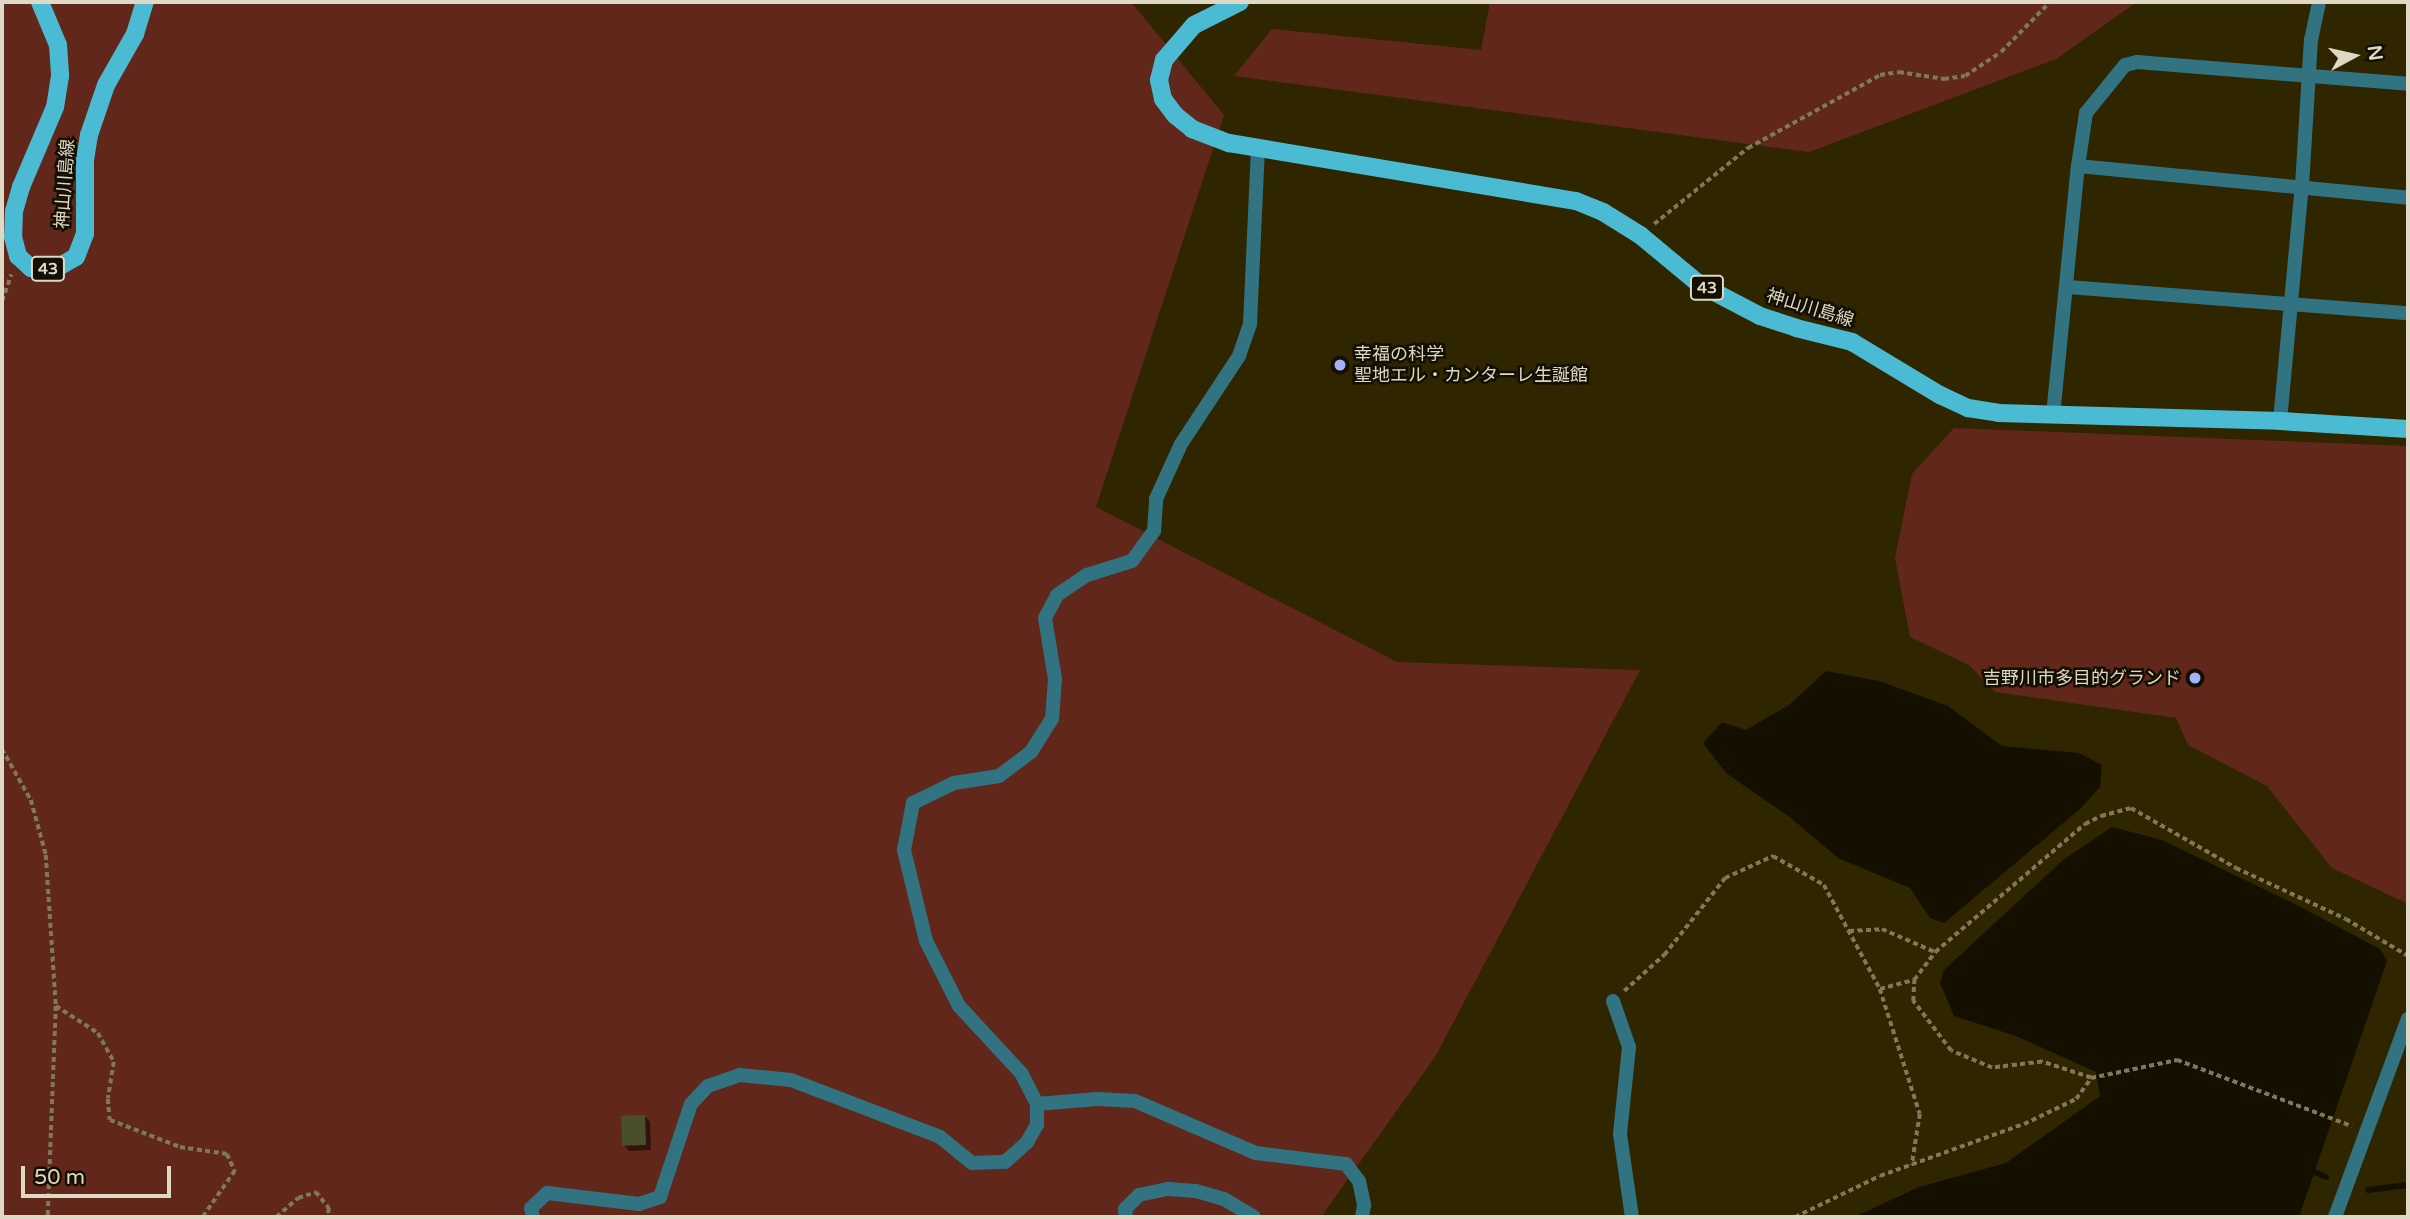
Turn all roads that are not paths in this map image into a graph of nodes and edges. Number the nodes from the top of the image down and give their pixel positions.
1 (40, 2) edge
2 (145, 2) edge
3 (1240, 2) edge
4 (2319, 2) edge
5 (2309, 76) junction
6 (2408, 84) edge
7 (1258, 146) junction
8 (2078, 166) junction
9 (2302, 186) junction
10 (2408, 198) edge
11 (2068, 287) junction
12 (2289, 305) junction
13 (2408, 313) edge
14 (2053, 415) junction
15 (2280, 421) junction
16 (2408, 429) edge
17 (1613, 1001) road end
18 (2408, 1019) edge
19 (1037, 1104) junction
20 (533, 1217) edge
21 (1126, 1217) edge
22 (1254, 1217) edge
23 (1362, 1217) edge
24 (1632, 1217) edge
25 (2335, 1217) edge

1 - 2 main road, 神山川島線 / 43
3 - 7 main road, 神山川島線 / 43
4 - 5 street
5 - 6 street
5 - 8 street
5 - 9 street
7 - 14 main road, 神山川島線 / 43
7 - 19 street
8 - 9 street
8 - 11 street
9 - 10 street
9 - 12 street
11 - 12 street
11 - 14 street
12 - 13 street
12 - 15 street
14 - 15 main road, 神山川島線 / 43
15 - 16 main road, 神山川島線 / 43
17 - 24 street
18 - 25 street
19 - 20 street
19 - 23 street
21 - 22 street

